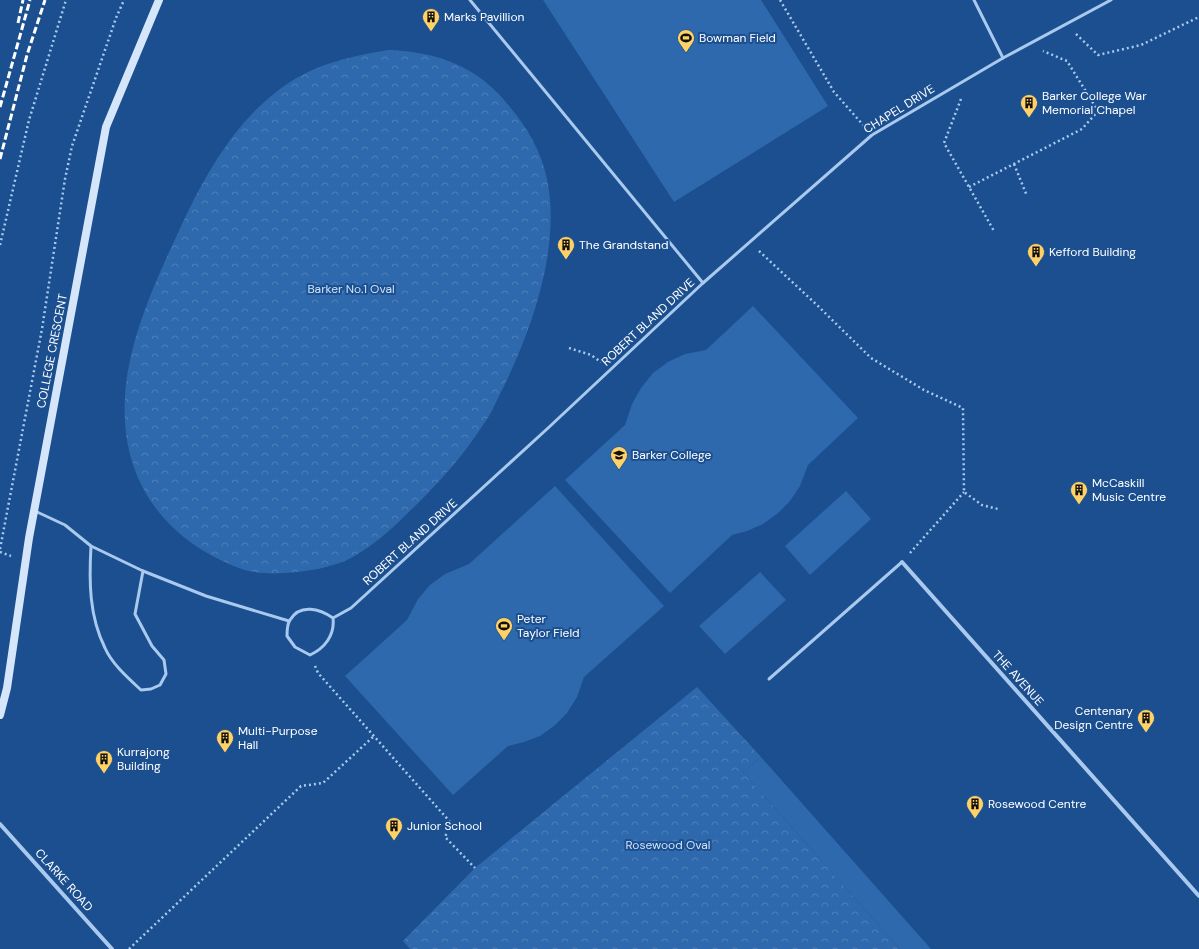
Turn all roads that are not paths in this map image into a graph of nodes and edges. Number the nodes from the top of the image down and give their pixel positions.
1 (159, 0) edge
2 (470, 0) edge
3 (974, 0) edge
4 (1111, 0) edge
5 (1003, 58) junction
6 (703, 283) junction
7 (34, 511) junction
8 (91, 546) junction
9 (902, 562) joint
10 (144, 572) junction
11 (333, 618) junction
12 (289, 621) junction
13 (769, 679) dead end
14 (0, 715) edge
15 (0, 824) edge
16 (1199, 896) edge
17 (112, 949) edge

1 - 7 street, COLLEGE CRESCENT
2 - 6 lane, ROBERT BLAND DRIVE
3 - 5 lane
4 - 5 lane, CHAPEL DRIVE
5 - 6 lane, CHAPEL DRIVE
6 - 11 lane, ROBERT BLAND DRIVE
7 - 8 lane
7 - 14 street, COLLEGE CRESCENT
8 - 10 lane
8 - 10 lane
9 - 13 lane
9 - 16 street, THE AVENUE
10 - 12 lane
11 - 12 lane
11 - 12 lane
15 - 17 street, CLARKE ROAD

